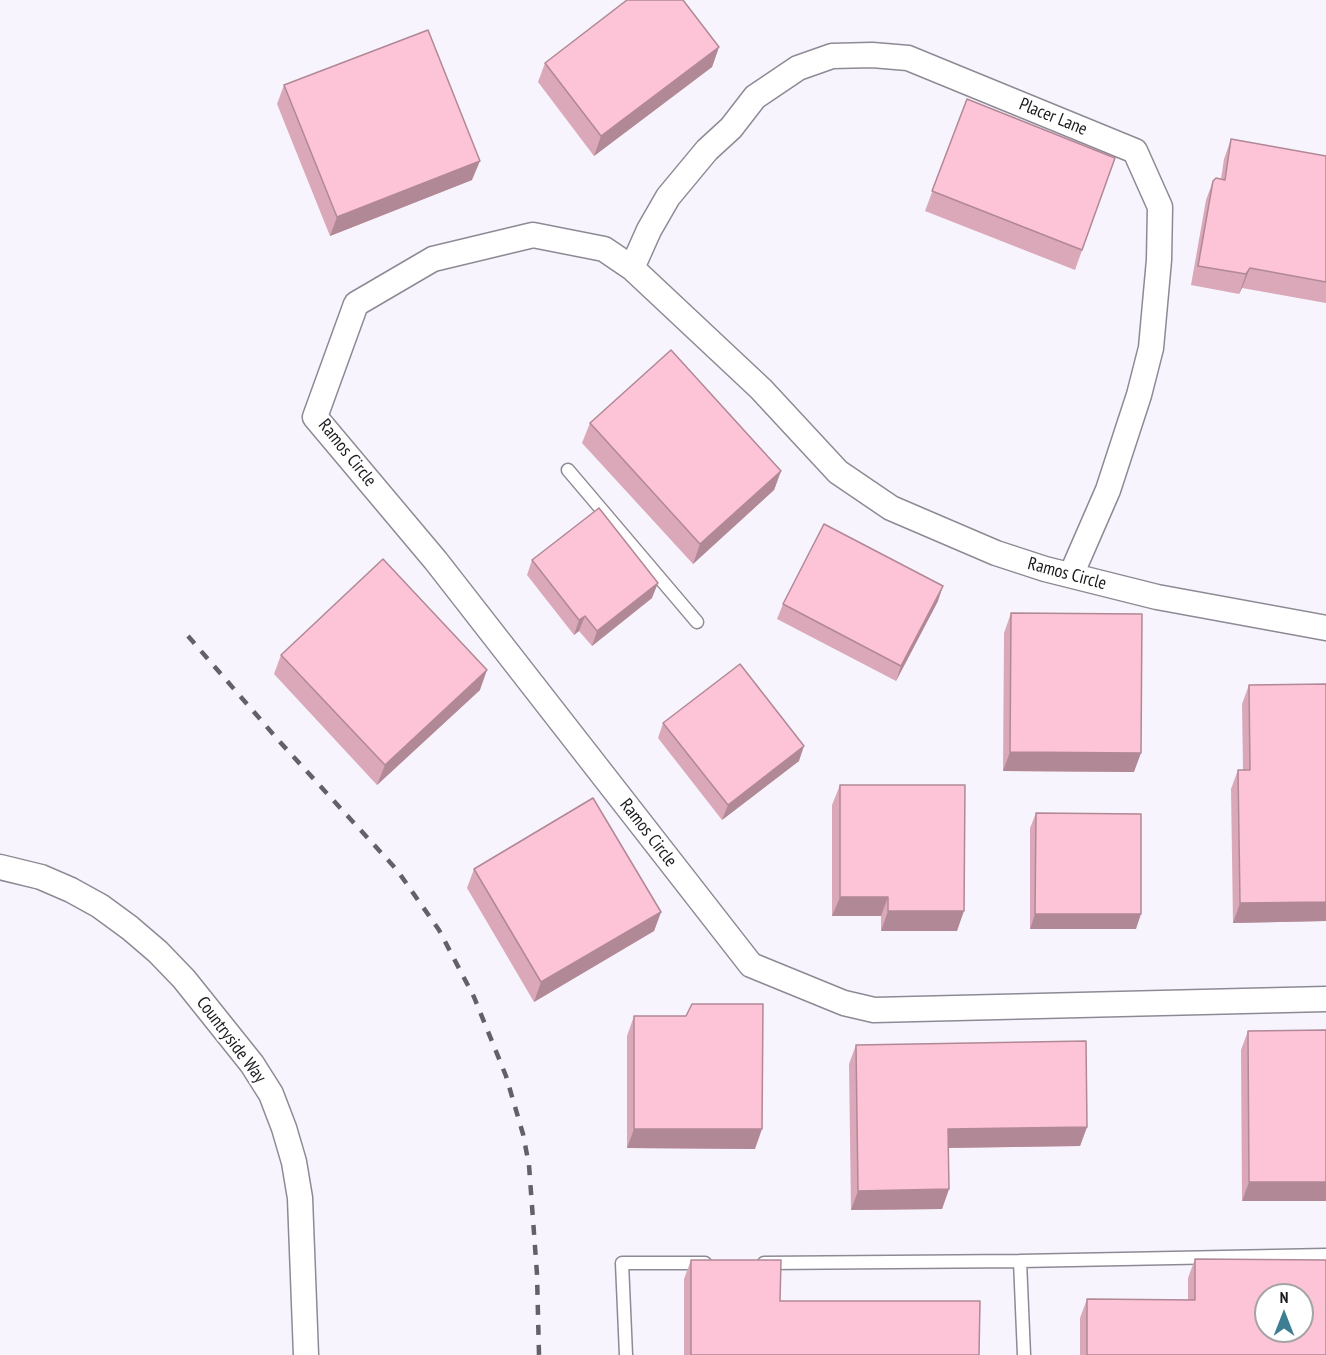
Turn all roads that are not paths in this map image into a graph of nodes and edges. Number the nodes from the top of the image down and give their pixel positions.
1 (632, 268) junction
2 (568, 470) dead end
3 (1071, 575) junction
4 (697, 622) dead end
5 (1326, 628) edge
6 (0, 867) edge
7 (1326, 999) edge
8 (1326, 1255) edge
9 (1020, 1261) junction
10 (716, 1263) edge
11 (751, 1263) edge
12 (306, 1355) edge
13 (626, 1355) edge
14 (1024, 1355) edge

1 - 3 street, Ramos Circle
1 - 3 street, Placer Lane
1 - 7 street, Ramos Circle
2 - 4 lane
3 - 5 street, Ramos Circle
6 - 12 street, Countryside Way
8 - 9 lane
9 - 11 lane
9 - 14 lane
10 - 13 lane

